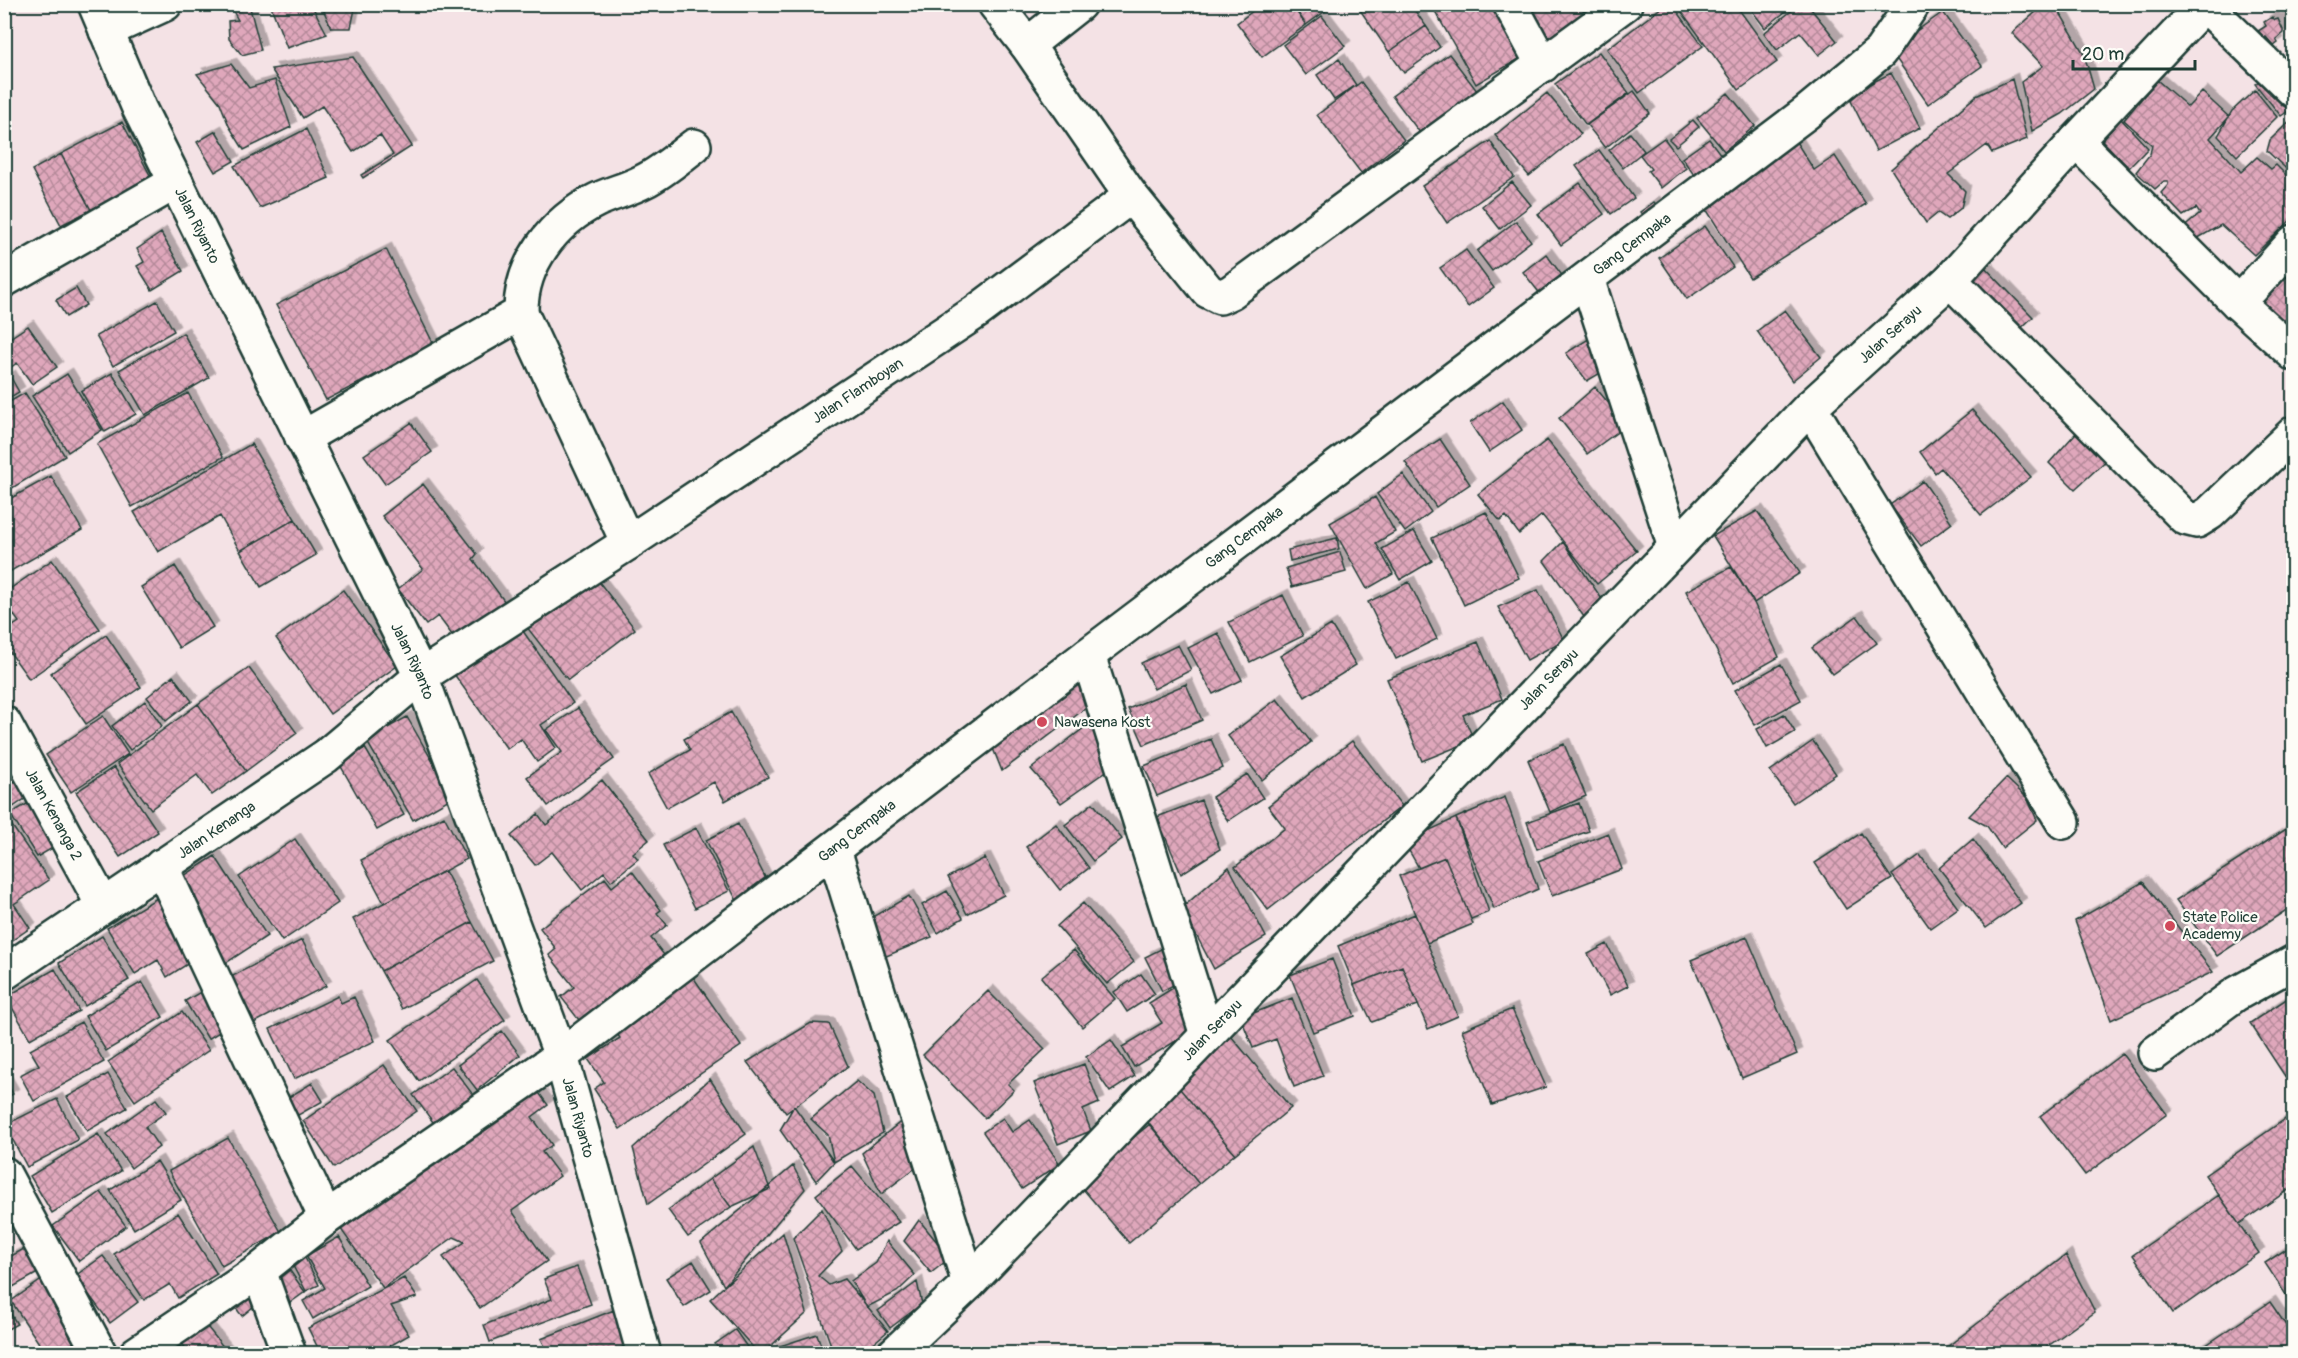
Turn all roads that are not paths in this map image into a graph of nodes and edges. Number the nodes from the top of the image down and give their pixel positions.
1 (165, 4) edge
2 (995, 4) edge
3 (1079, 4) edge
4 (1510, 4) edge
5 (1625, 4) edge
6 (1913, 4) edge
7 (2205, 5) edge
8 (101, 18) edge
9 (1027, 45) junction
10 (1543, 65) junction
11 (2294, 91) edge
12 (2076, 141) junction
13 (694, 146) dead end
14 (176, 182) junction
15 (1131, 196) junction
16 (2294, 242) edge
17 (1587, 279) junction
18 (4, 280) edge
19 (1950, 280) junction
20 (2238, 303) junction
21 (521, 314) junction
22 (2294, 354) edge
23 (1810, 407) junction
24 (2294, 433) edge
25 (302, 438) junction
26 (628, 543) junction
27 (1675, 547) junction
28 (1088, 655) junction
29 (422, 676) junction
30 (4, 723) edge
31 (2063, 822) dead end
32 (834, 850) junction
33 (161, 866) junction
34 (103, 905) junction
35 (2294, 962) edge
36 (4, 973) edge
37 (1207, 1035) junction
38 (2155, 1053) dead end
39 (561, 1056) junction
40 (4, 1174) edge
41 (326, 1218) junction
42 (259, 1271) junction
43 (969, 1283) junction
44 (100, 1353) edge
45 (136, 1353) edge
46 (289, 1353) edge
47 (644, 1353) edge
48 (894, 1353) edge

1 - 8 street
2 - 9 street
3 - 9 street
4 - 10 street
5 - 10 street
6 - 17 street, Gang Cempaka
7 - 11 street
7 - 12 street, Jalan Serayu
8 - 14 street, Jalan Riyanto
9 - 15 street
10 - 15 street
12 - 19 street, Jalan Serayu
12 - 20 street
13 - 21 street
14 - 18 street
14 - 25 street, Jalan Riyanto
15 - 26 street, Jalan Flamboyan
16 - 20 street
17 - 27 street
17 - 28 street, Gang Cempaka
19 - 23 street, Jalan Serayu
19 - 24 street
20 - 22 street
21 - 25 street
21 - 26 street
23 - 27 street, Jalan Serayu
23 - 31 street
25 - 29 street, Jalan Riyanto
26 - 29 street, Jalan Flamboyan
27 - 37 street, Jalan Serayu
28 - 32 street, Gang Cempaka
28 - 37 street
29 - 33 street, Jalan Kenanga
29 - 39 street, Jalan Riyanto
30 - 34 street, Jalan Kenanga 2
32 - 39 street, Gang Cempaka
32 - 43 street
33 - 34 street, Jalan Kenanga
33 - 41 street
34 - 36 street, Jalan Kenanga
35 - 38 street
37 - 43 street, Jalan Serayu
39 - 41 street, Gang Cempaka
39 - 47 street, Jalan Riyanto
40 - 44 street
41 - 42 street, Gang Cempaka
42 - 45 street, Gang Cempaka
42 - 46 street
43 - 48 street, Jalan Serayu

